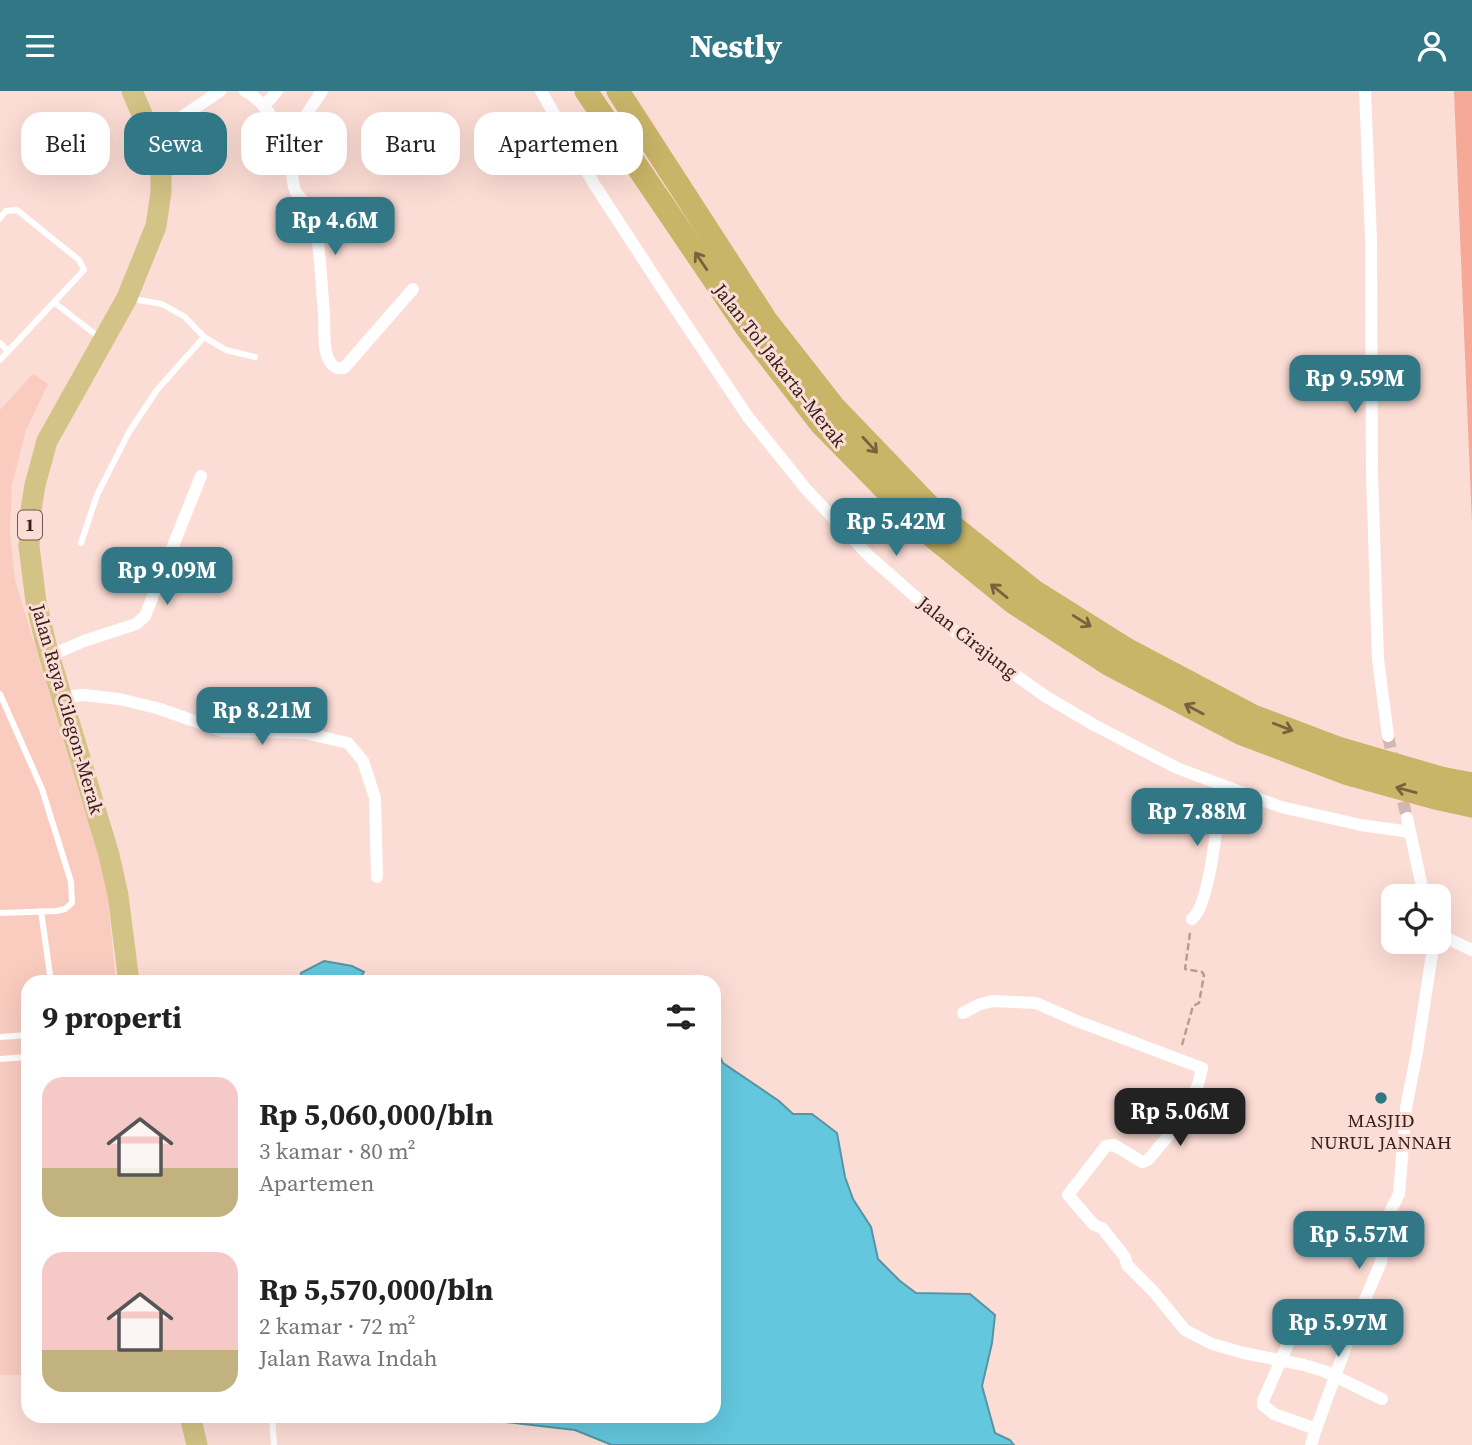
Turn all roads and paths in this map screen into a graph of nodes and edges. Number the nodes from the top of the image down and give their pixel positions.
1 (132, 91) edge
2 (220, 91) edge
3 (246, 91) edge
4 (277, 91) edge
5 (322, 91) edge
6 (541, 91) edge
7 (586, 91) edge
8 (618, 91) edge
9 (1365, 91) edge
10 (264, 106) junction
11 (141, 112) edge
12 (189, 112) edge
13 (268, 112) edge
14 (308, 112) edge
15 (161, 175) edge
16 (293, 175) edge
17 (0, 218) edge
18 (413, 289) dead end
19 (127, 298) junction
20 (55, 303) junction
21 (204, 337) junction
22 (103, 340) junction
23 (0, 343) edge
24 (8, 351) junction
25 (255, 357) dead end
26 (0, 360) edge
27 (201, 476) dead end
28 (81, 543) dead end
29 (49, 656) junction
30 (0, 694) edge
31 (62, 697) junction
32 (1388, 736) tunnel mouth
33 (1472, 784) edge
34 (1222, 785) junction
35 (1472, 806) edge
36 (1407, 818) tunnel mouth
37 (1410, 832) junction
38 (377, 877) dead end
39 (1421, 884) edge
40 (41, 911) junction
41 (0, 913) edge
42 (1192, 919) joint
43 (1451, 940) edge
44 (1472, 950) edge
45 (1432, 954) edge
46 (50, 975) edge
47 (128, 975) edge
48 (963, 1013) dead end
49 (21, 1036) edge
50 (0, 1037) edge
51 (21, 1058) edge
52 (1178, 1058) junction
53 (0, 1059) edge
54 (1305, 1305) dead end
55 (1282, 1361) junction
56 (1336, 1376) junction
57 (1382, 1399) dead end
58 (192, 1423) edge
59 (273, 1423) edge
60 (1316, 1429) junction
61 (197, 1445) edge
62 (275, 1445) edge
63 (1311, 1445) edge

1 - 11 highway, Jalan Raya Cilegon-Merak / 1
2 - 12 street
3 - 10 street
4 - 10 street
5 - 14 street
6 - 34 street, Jalan Cirajung
35 -> 7 highway, Jalan Tol Jakarta–Merak
8 -> 33 highway, Jalan Tol Jakarta–Merak
9 - 32 street
10 - 13 street
15 - 19 highway, Jalan Raya Cilegon-Merak / 1
16 - 18 street
17 - 20 lane
19 - 21 lane
19 - 22 highway, Jalan Raya Cilegon-Merak / 1
20 - 22 lane
20 - 24 lane
21 - 25 lane
21 - 28 lane
22 - 29 highway, Jalan Raya Cilegon-Merak / 1
23 - 24 lane
24 - 26 lane
27 - 29 street
29 - 31 highway, Jalan Raya Cilegon-Merak / 1
30 - 40 lane
31 - 38 street
31 - 47 highway, Jalan Raya Cilegon-Merak / 1
34 - 37 street, Jalan Cirajung
34 - 42 street
36 - 37 street
37 - 39 street
40 - 41 lane
40 - 46 lane
42 - 52 path
43 - 44 street
45 - 56 street
48 - 52 street
49 - 50 lane
51 - 53 lane
52 - 55 street
54 - 55 street
55 - 56 street
55 - 60 street
56 - 57 street
56 - 60 street
58 - 61 highway
59 - 62 lane
60 - 63 street

